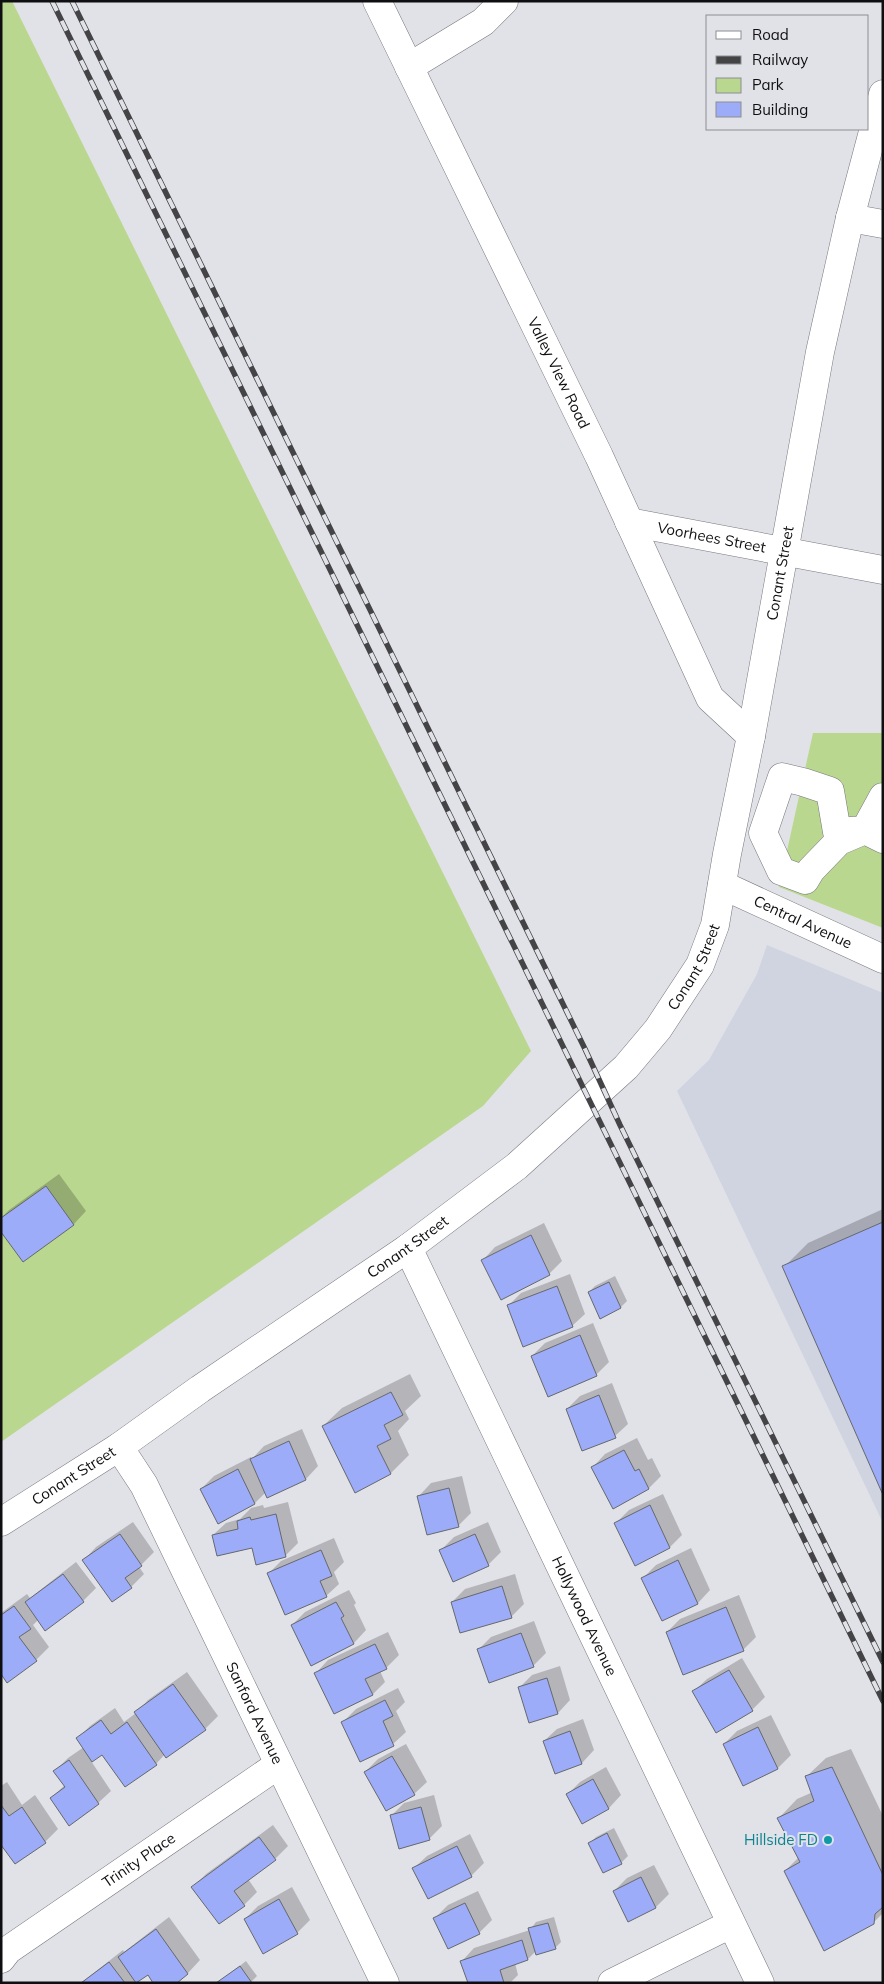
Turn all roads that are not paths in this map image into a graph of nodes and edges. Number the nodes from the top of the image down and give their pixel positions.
1 (377, 1) edge
2 (504, 1) edge
3 (409, 67) junction
4 (883, 94) edge
5 (850, 218) junction
6 (883, 224) edge
7 (629, 522) junction
8 (785, 551) junction
9 (883, 570) edge
10 (751, 736) junction
11 (883, 797) edge
12 (874, 834) edge
13 (722, 884) junction
14 (883, 959) edge
15 (408, 1248) junction
16 (119, 1447) junction
17 (1, 1522) edge
18 (278, 1765) junction
19 (731, 1924) junction
20 (1, 1959) edge
21 (385, 1983) edge
22 (612, 1983) edge
23 (760, 1983) edge

1 - 3 street, Valley View Road
2 - 3 street
3 - 7 street, Valley View Road
4 - 5 street, Conant Street
5 - 6 street
5 - 8 street, Conant Street
7 - 8 street, Voorhees Street
7 - 10 street, Valley View Road
8 - 9 street, Voorhees Street
8 - 10 street, Conant Street
10 - 13 street, Conant Street
11 - 12 street
13 - 14 street, Central Avenue
13 - 15 street, Conant Street
15 - 16 street, Conant Street
15 - 19 street, Hollywood Avenue
16 - 17 street, Conant Street
16 - 18 street, Sanford Avenue
18 - 20 street, Trinity Place
18 - 21 street, Sanford Avenue
19 - 22 street
19 - 23 street, Hollywood Avenue

